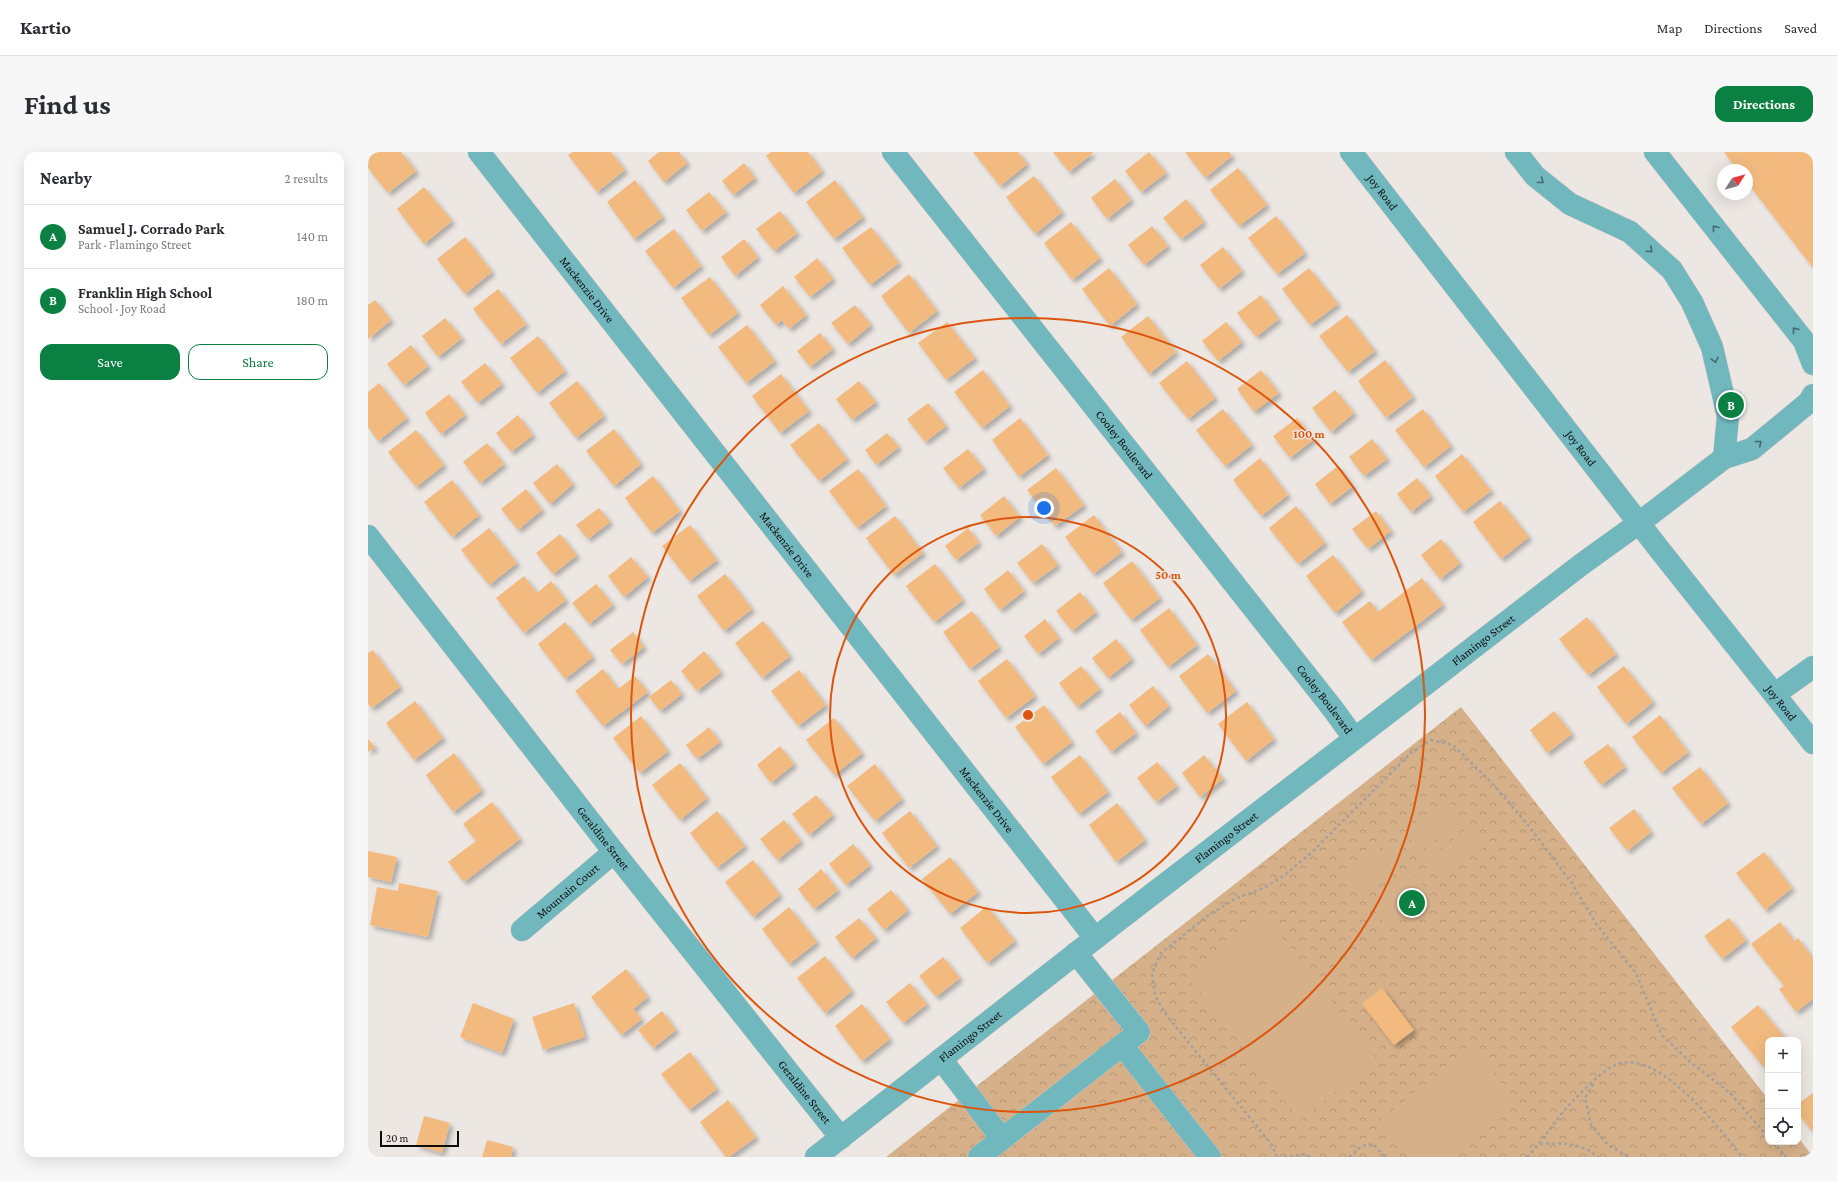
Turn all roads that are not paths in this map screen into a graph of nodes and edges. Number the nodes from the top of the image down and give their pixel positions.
1 (479, 152) edge
2 (894, 152) edge
3 (1351, 152) edge
4 (1655, 152) edge
5 (1525, 155) edge
6 (1813, 364) edge
7 (1813, 395) edge
8 (1724, 458) junction
9 (1640, 523) junction
10 (368, 536) edge
11 (1813, 668) edge
12 (1775, 694) junction
13 (1354, 738) junction
14 (1813, 743) edge
15 (614, 852) junction
16 (522, 930) dead end
17 (1095, 938) junction
18 (1076, 953) junction
19 (1122, 1045) junction
20 (941, 1059) junction
21 (842, 1138) junction
22 (1002, 1139) junction
23 (820, 1156) edge
24 (979, 1157) edge
25 (1210, 1157) edge

1 - 17 street, Mackenzie Drive
2 - 13 street, Cooley Boulevard
3 - 9 street, Joy Road
6 -> 4 street
5 -> 8 street
8 -> 7 street, Flamingo Street
8 - 9 street, Flamingo Street
9 - 12 street, Joy Road
9 - 13 street, Flamingo Street
10 - 15 street, Geraldine Street
11 - 12 street
12 - 14 street, Joy Road
13 - 17 street, Flamingo Street
15 - 16 street, Mountain Court
15 - 21 street, Geraldine Street
17 - 18 street, Flamingo Street
18 - 19 street
18 - 20 street, Flamingo Street
19 - 22 street
19 - 25 street
20 - 21 street, Flamingo Street
20 - 22 street
21 - 23 street, Flamingo Street
22 - 24 street

